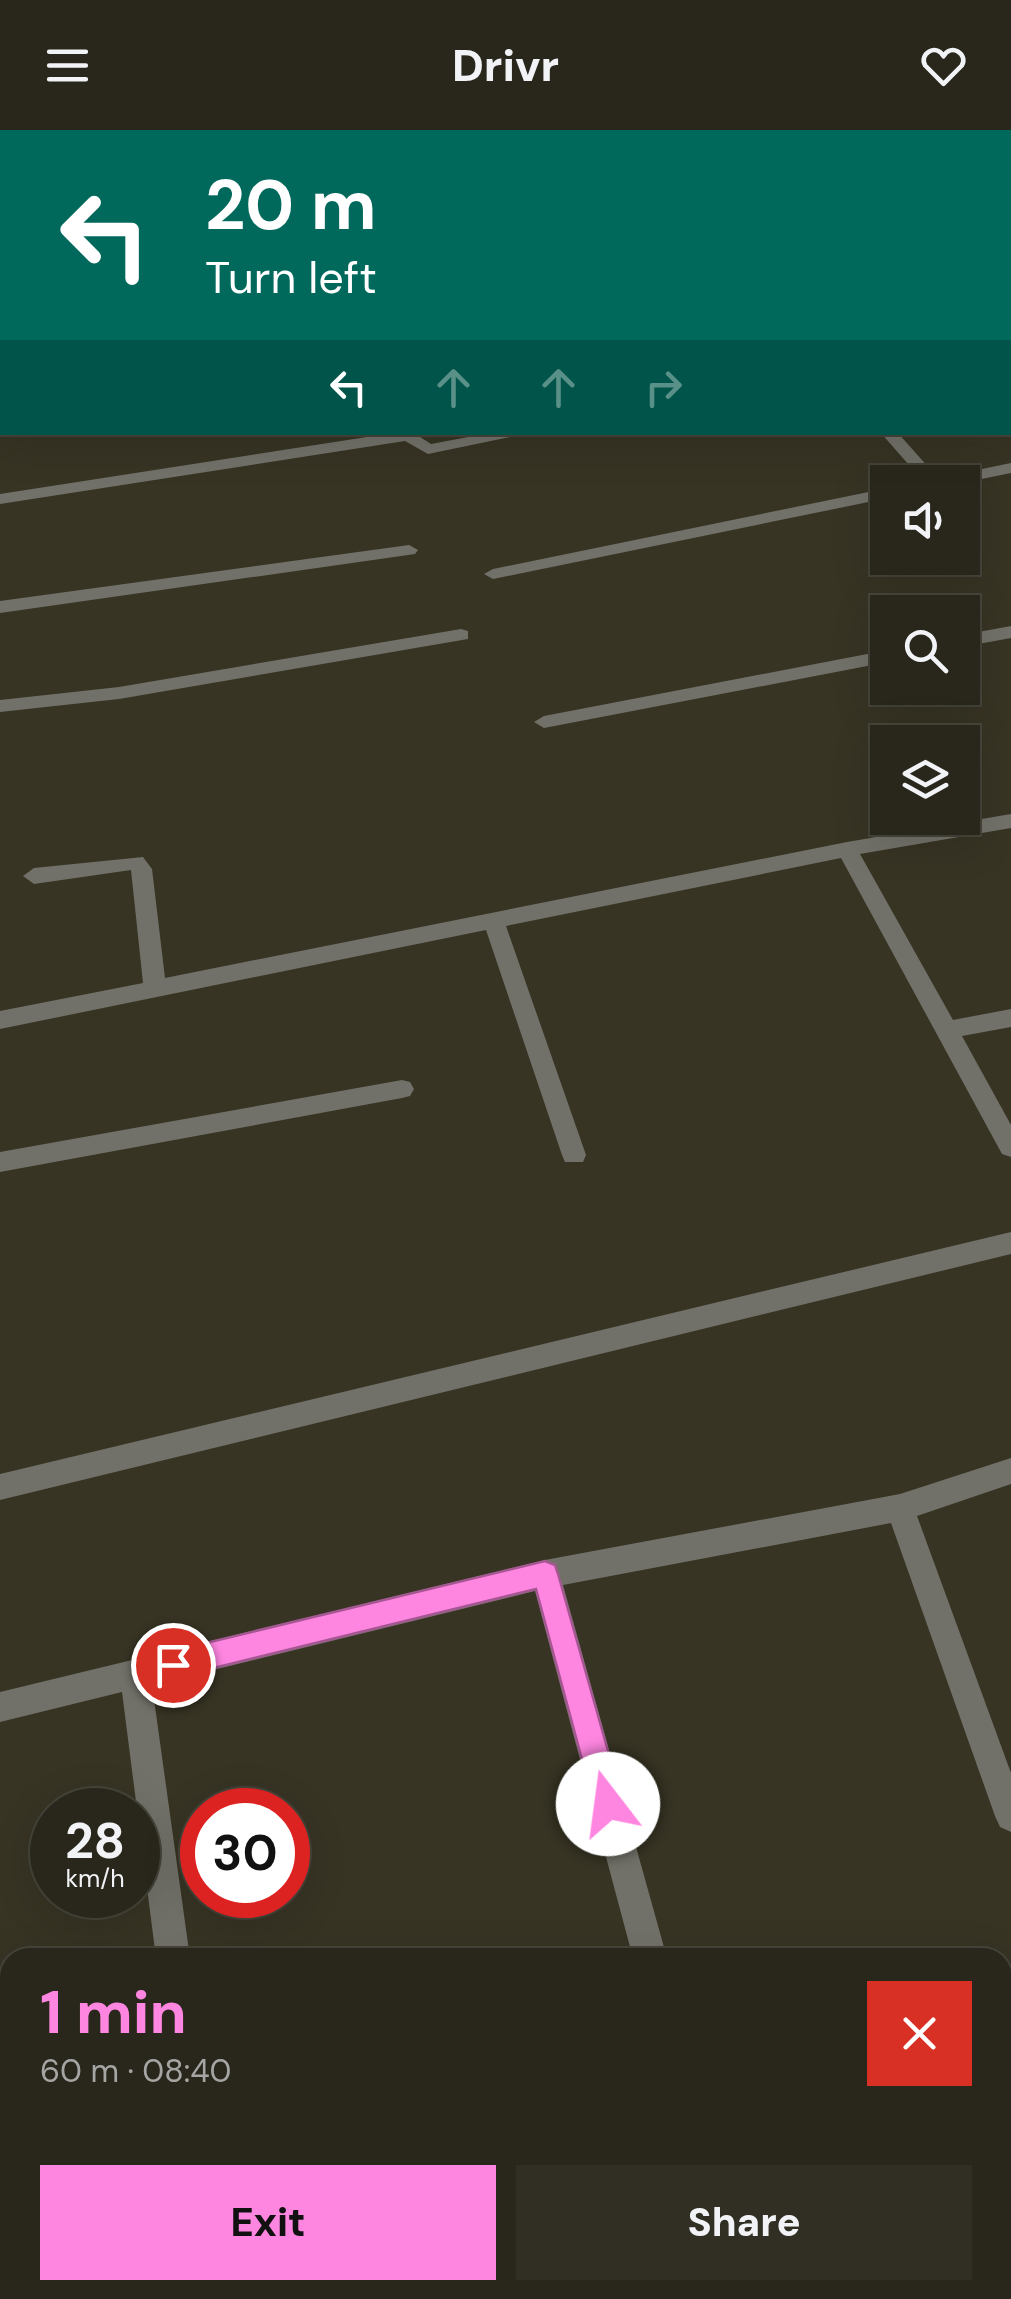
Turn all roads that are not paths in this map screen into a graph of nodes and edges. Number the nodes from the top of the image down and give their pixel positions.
1 (293, 435) edge
2 (401, 435) edge
3 (408, 435) edge
4 (509, 435) edge
5 (891, 435) edge
6 (300, 451) junction
7 (917, 465) edge
8 (1011, 468) edge
9 (980, 474) edge
10 (870, 497) edge
11 (0, 499) edge
12 (408, 550) dead end
13 (493, 574) dead end
14 (0, 607) edge
15 (1011, 632) edge
16 (461, 635) dead end
17 (980, 638) edge
18 (870, 659) edge
19 (0, 706) edge
20 (544, 722) dead end
21 (1011, 820) edge
22 (847, 849) junction
23 (34, 876) dead end
24 (494, 920) junction
25 (155, 989) junction
26 (1011, 1018) edge
27 (0, 1020) edge
28 (948, 1030) junction
29 (402, 1089) dead end
30 (1011, 1146) edge
31 (574, 1155) dead end
32 (0, 1162) edge
33 (1011, 1243) edge
34 (1011, 1472) edge
35 (0, 1487) edge
36 (900, 1508) junction
37 (545, 1574) junction
38 (136, 1674) junction
39 (0, 1707) edge
40 (1011, 1816) edge
41 (172, 1948) edge
42 (647, 1948) edge

1 - 6 street
2 - 6 street
3 - 4 street
5 - 7 street
6 - 11 street
8 - 9 street
10 - 13 street
12 - 14 street
15 - 17 street
16 - 19 street
18 - 20 street
21 - 22 street
22 - 24 street
22 - 28 street
23 - 25 street
24 - 25 street
24 - 31 street
25 - 27 street
26 - 28 street
28 - 30 street
29 - 32 street
33 - 35 street
34 - 36 street
36 - 37 street
36 - 40 street
37 - 38 street
37 - 42 street
38 - 39 street
38 - 41 street

